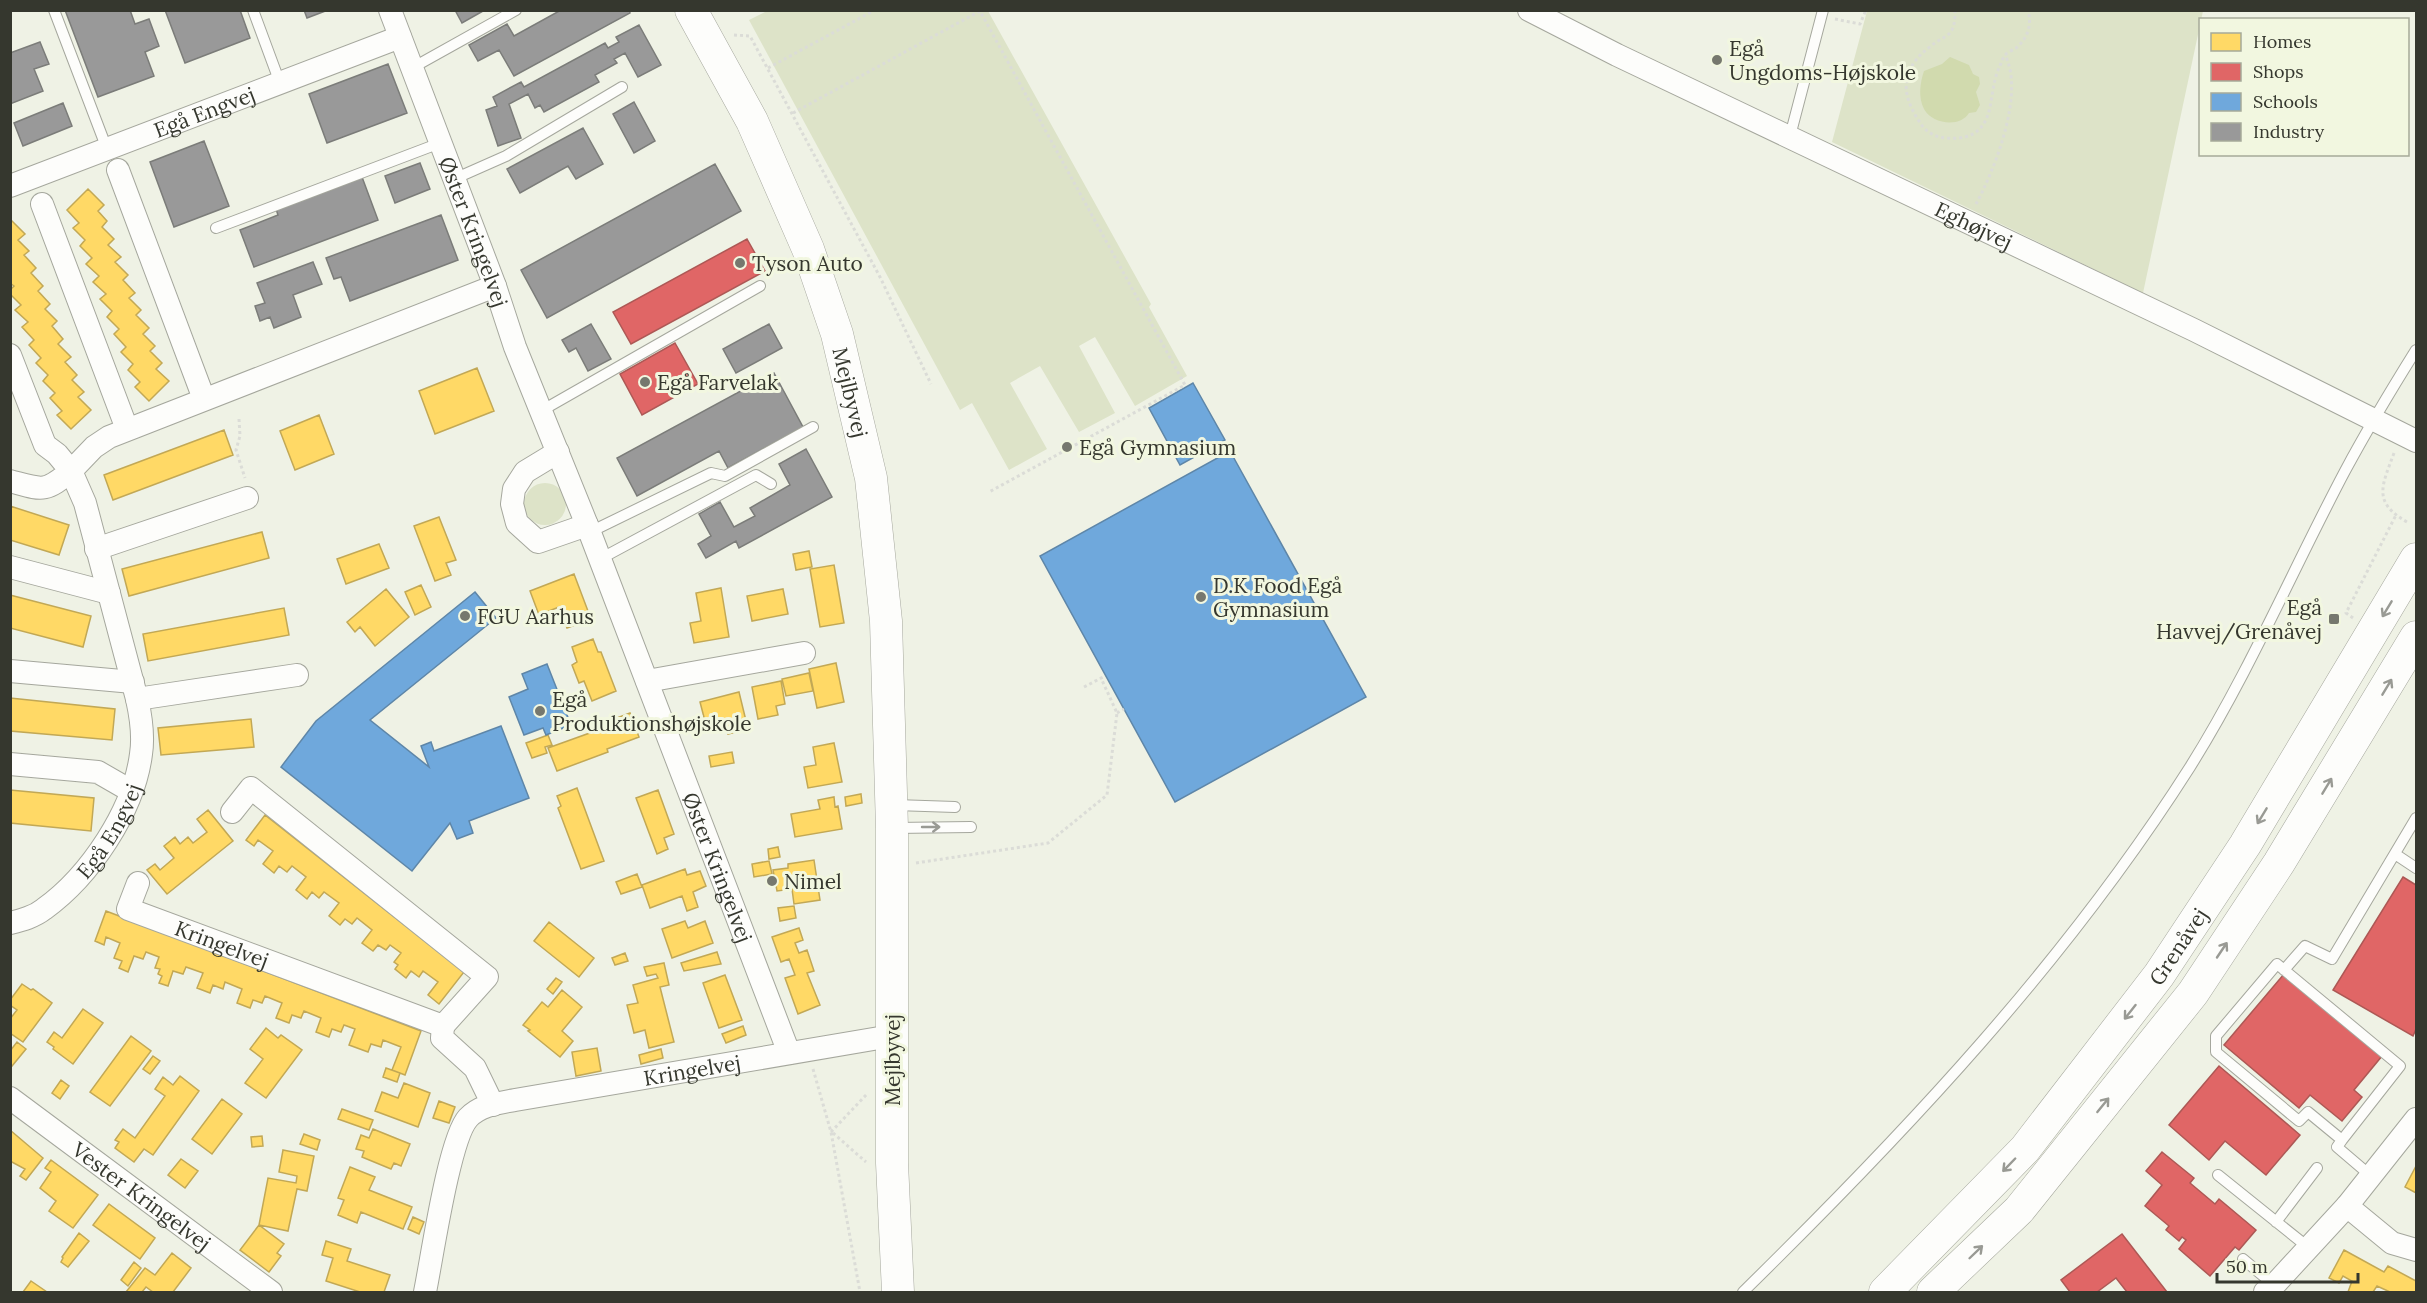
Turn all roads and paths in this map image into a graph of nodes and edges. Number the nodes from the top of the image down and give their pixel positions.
1 (54, 10) edge
2 (253, 10) edge
3 (390, 10) edge
4 (516, 10) edge
5 (875, 10) edge
6 (1530, 10) edge
7 (1866, 10) edge
8 (1955, 10) edge
9 (2028, 10) edge
10 (1822, 13) edge
11 (697, 21) edge
12 (400, 37) junction
13 (2005, 55) junction
14 (412, 68) junction
15 (768, 68) junction
16 (280, 83) junction
17 (622, 87) dead end
18 (793, 113) junction
19 (1790, 136) junction
20 (440, 143) junction
21 (107, 149) junction
22 (118, 170) dead end
23 (454, 179) junction
24 (10, 186) edge
25 (42, 204) dead end
26 (1967, 221) junction
27 (216, 228) dead end
28 (495, 286) junction
29 (760, 286) dead end
30 (2416, 350) edge
31 (10, 355) edge
32 (932, 384) dead end
33 (204, 399) junction
34 (541, 411) junction
35 (239, 419) dead end
36 (2374, 419) junction
37 (813, 427) dead end
38 (127, 429) junction
39 (2409, 436) edge
40 (558, 452) junction
41 (71, 471) junction
42 (10, 481) edge
43 (771, 484) dead end
44 (989, 492) dead end
45 (247, 498) joint
46 (2396, 515) junction
47 (2407, 522) dead end
48 (589, 528) junction
49 (96, 549) junction
50 (600, 559) junction
51 (2416, 559) edge
52 (10, 567) edge
53 (109, 593) junction
54 (2374, 631) junction
55 (2416, 637) edge
56 (804, 653) dead end
57 (10, 671) edge
58 (297, 675) dead end
59 (647, 681) junction
60 (1084, 687) dead end
61 (135, 691) junction
62 (1124, 709) dead end
63 (1117, 713) junction
64 (10, 764) edge
65 (131, 791) junction
66 (955, 807) dead end
67 (232, 812) dead end
68 (892, 816) junction
69 (2416, 818) edge
70 (971, 827) dead end
71 (2395, 855) junction
72 (2416, 868) edge
73 (892, 872) junction
74 (138, 883) dead end
75 (10, 923) edge
76 (2284, 970) junction
77 (443, 1026) junction
78 (891, 1035) junction
79 (798, 1051) junction
80 (891, 1069) junction
81 (10, 1098) edge
82 (493, 1105) junction
83 (2416, 1119) edge
84 (831, 1132) junction
85 (2342, 1140) junction
86 (2318, 1168) dead end
87 (2218, 1175) dead end
88 (2371, 1176) junction
89 (893, 1184) junction
90 (2347, 1206) junction
91 (2276, 1222) junction
92 (2309, 1248) junction
93 (2416, 1250) edge
94 (2243, 1259) dead end
95 (2277, 1288) edge
96 (271, 1293) edge
97 (425, 1293) edge
98 (860, 1293) edge
99 (898, 1293) edge
100 (1743, 1293) edge
101 (1885, 1293) edge
102 (1934, 1293) edge

1 - 21 lane
2 - 16 lane
3 - 12 street, Øster Kringelvej
4 - 14 lane
5 - 15 path
6 - 19 street, Eghøjvej
7 - 10 path
8 - 13 path
9 - 13 path
10 - 19 lane
11 - 15 path
11 - 68 main road, Mejlbyvej
12 - 14 street, Øster Kringelvej
12 - 16 street, Egå Engvej
13 - 26 path
14 - 20 street, Øster Kringelvej
15 - 18 path
16 - 21 street, Egå Engvej
17 - 23 lane
18 - 32 path
18 - 44 path
19 - 26 street, Eghøjvej
20 - 23 street, Øster Kringelvej
20 - 27 lane
21 - 24 street, Egå Engvej
22 - 33 street
23 - 28 street, Øster Kringelvej
25 - 38 street
26 - 36 street, Eghøjvej
28 - 33 street
28 - 34 street, Øster Kringelvej
29 - 34 lane
30 - 36 lane
31 - 41 street, Egå Engvej
33 - 38 street
34 - 40 street, Øster Kringelvej
35 - 45 path
36 - 39 street, Eghøjvej
36 - 100 lane
37 - 48 lane
38 - 41 street
39 - 46 path
40 - 48 street, Øster Kringelvej
40 - 48 street
41 - 42 street
41 - 49 street, Egå Engvej
43 - 50 lane
45 - 49 street
46 - 47 path
46 - 54 path
48 - 50 street, Øster Kringelvej
49 - 53 street, Egå Engvej
50 - 59 street, Øster Kringelvej
51 -> 54 main road, Grenåvej
52 - 53 street
53 - 61 street, Egå Engvej
54 -> 101 main road, Grenåvej
102 -> 55 main road, Grenåvej
56 - 59 street
57 - 61 street
58 - 61 street
59 - 79 street, Øster Kringelvej
60 - 63 path
61 - 65 street, Egå Engvej
62 - 63 path
63 - 73 path
64 - 65 street
65 - 75 street, Egå Engvej
66 - 68 lane
67 - 77 street
68 -> 70 lane
68 - 73 main road, Mejlbyvej
69 - 71 lane
71 - 72 lane
71 - 76 lane
73 - 78 main road, Mejlbyvej
74 - 77 street, Kringelvej
76 - 85 lane
76 - 85 lane
77 - 82 street
78 - 79 street, Kringelvej
78 - 80 main road, Mejlbyvej
79 - 82 street, Kringelvej
79 - 84 path
80 - 84 path
80 - 89 main road, Mejlbyvej
81 - 96 street, Vester Kringelvej
82 - 97 street, Kringelvej
83 - 88 street
84 - 89 path
84 - 98 path
85 - 88 lane
86 - 91 lane
87 - 91 lane
88 - 90 street
89 - 99 main road, Mejlbyvej
90 - 92 street
90 - 93 street
91 - 92 lane
92 - 95 street
94 - 95 lane

